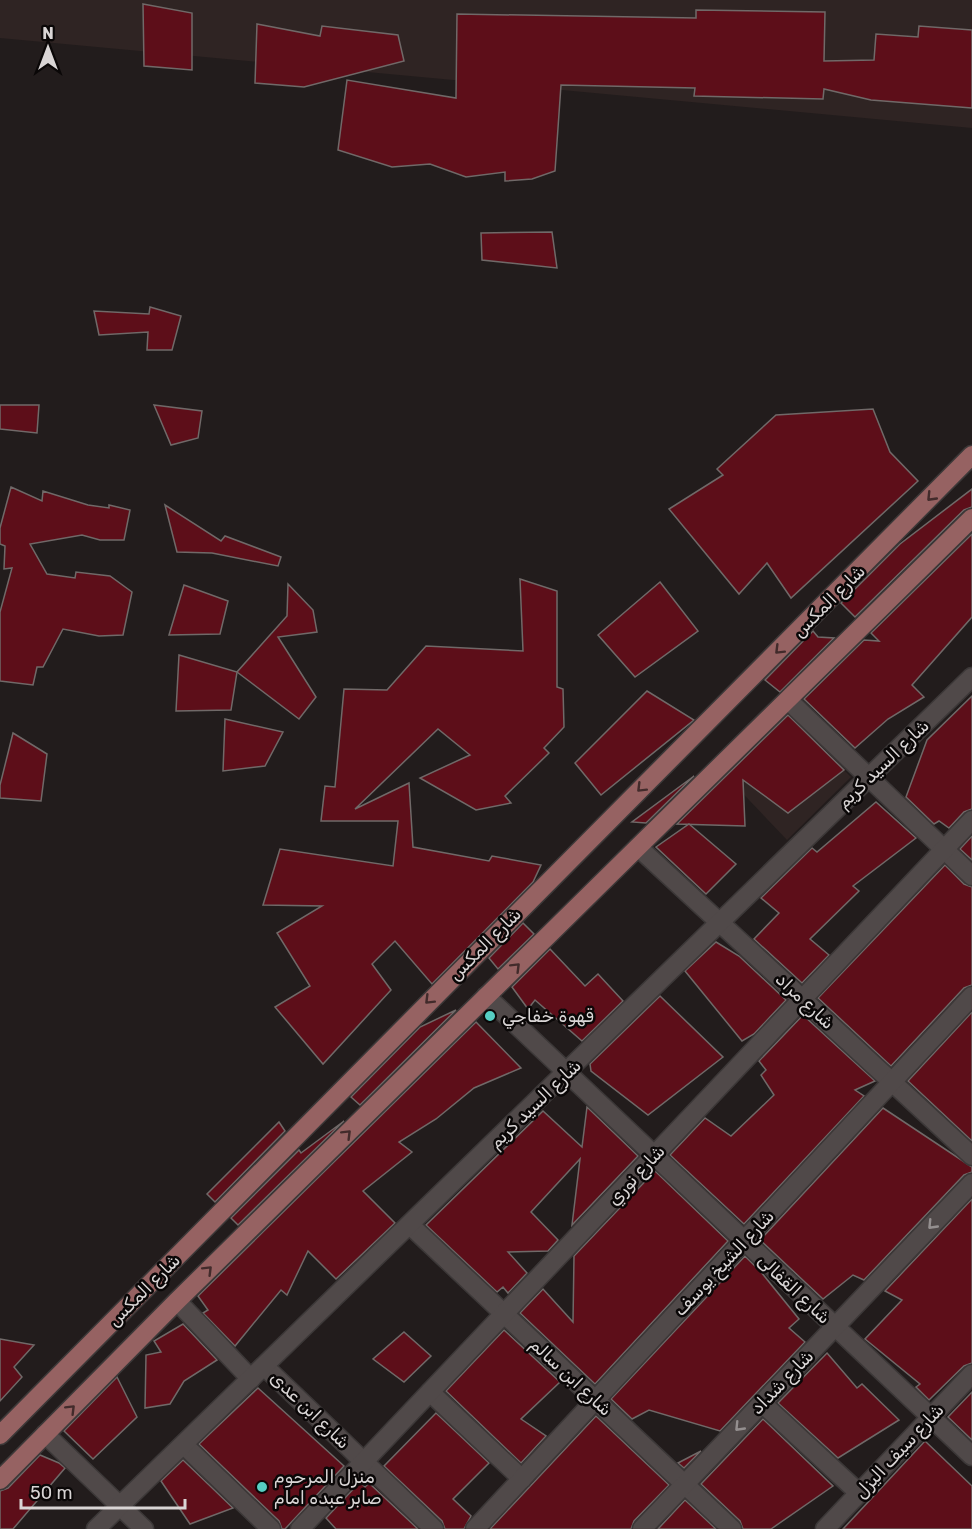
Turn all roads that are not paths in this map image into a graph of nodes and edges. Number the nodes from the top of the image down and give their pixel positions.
1 (972, 455) edge
2 (972, 518) edge
3 (972, 677) edge
4 (788, 700) junction
5 (869, 778) junction
6 (972, 820) edge
7 (638, 846) junction
8 (944, 849) junction
9 (972, 876) edge
10 (721, 923) junction
11 (486, 996) junction
12 (972, 996) edge
13 (803, 999) junction
14 (567, 1073) junction
15 (892, 1082) junction
16 (654, 1156) junction
17 (972, 1156) edge
18 (972, 1183) edge
19 (410, 1225) junction
20 (744, 1241) junction
21 (177, 1301) junction
22 (504, 1315) junction
23 (835, 1327) junction
24 (264, 1366) junction
25 (972, 1374) edge
26 (251, 1379) junction
27 (430, 1392) junction
28 (596, 1401) junction
29 (762, 1403) junction
30 (930, 1418) junction
31 (45, 1434) junction
32 (0, 1435) edge
33 (184, 1445) junction
34 (972, 1456) edge
35 (364, 1462) junction
36 (522, 1479) junction
37 (0, 1480) edge
38 (685, 1484) junction
39 (859, 1493) junction
40 (120, 1506) junction
41 (96, 1529) edge
42 (144, 1529) edge
43 (271, 1529) edge
44 (300, 1529) edge
45 (434, 1529) edge
46 (475, 1529) edge
47 (642, 1529) edge
48 (732, 1529) edge
49 (825, 1529) edge

1 -> 32 main road, شارع المكس
2 - 4 main road, شارع المكس
3 - 5 street, شارع السيد كريم
4 - 5 street
4 - 7 main road, شارع المكس
5 - 8 street
5 - 10 street, شارع السيد كريم
6 - 8 street, شارع نوري
7 - 10 street, شارع مراد
11 -> 7 main road, شارع المكس
8 - 9 street
8 - 13 street, شارع نوري
10 - 13 street, شارع مراد
10 - 14 street, شارع السيد كريم
11 - 14 street, شارع القفالى
21 -> 11 main road, شارع المكس
12 - 15 street, شارع الشيخ يوسف
13 - 15 street, شارع مراد
13 - 16 street, شارع نوري
14 - 16 street, شارع القفالى
14 - 19 street, شارع السيد كريم
15 - 17 street, شارع مراد
15 - 20 street, شارع الشيخ يوسف
16 - 20 street, شارع القفالى
16 - 22 street, شارع نوري
18 -> 23 street, شارع شداد
19 - 22 street, شارع ابن سالم
19 - 24 street, شارع السيد كريم
20 - 23 street, شارع القفالى
20 - 28 street, شارع الشيخ يوسف
21 - 26 street
31 -> 21 main road, شارع المكس
22 - 27 street, شارع نوري
22 - 28 street, شارع ابن سالم
23 - 29 street, شارع شداد
23 - 30 street, شارع القفالى
24 - 26 street, شارع السيد كريم
24 - 35 street, شارع ابن عدى
25 - 30 street, شارع سيف اليزل
26 - 33 street, شارع السيد كريم
27 - 35 street, شارع نوري
27 - 36 street
28 - 36 street, شارع الشيخ يوسف
28 - 38 street, شارع ابن سالم
29 -> 38 street, شارع شداد
29 - 39 street
30 - 34 street, شارع القفالى
30 - 39 street, شارع سيف اليزل
31 - 37 main road, شارع المكس
31 - 40 street
33 - 40 street, شارع السيد كريم
33 - 43 street
35 - 44 street, شارع نوري
35 - 45 street, شارع ابن عدى
36 - 46 street, شارع الشيخ يوسف
38 - 47 street, شارع شداد
38 - 48 street, شارع ابن سالم
39 - 49 street, شارع سيف اليزل
40 - 41 street, شارع السيد كريم
40 - 42 street

